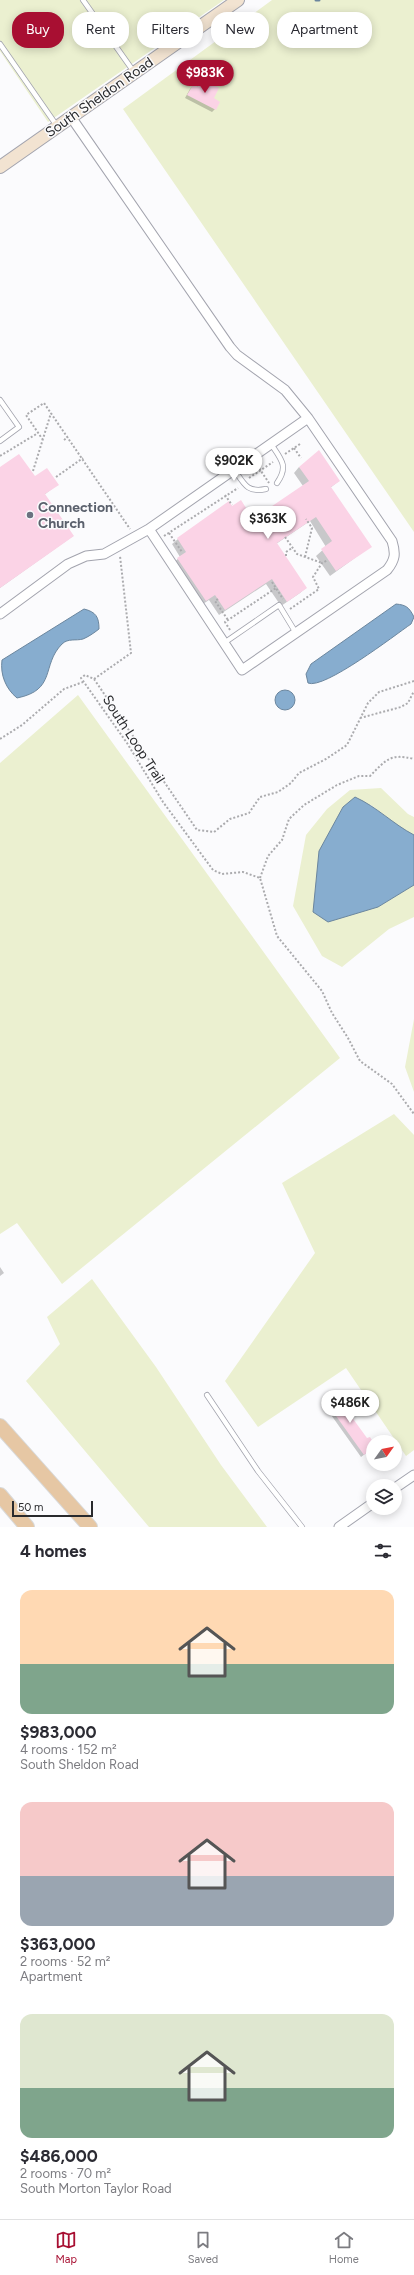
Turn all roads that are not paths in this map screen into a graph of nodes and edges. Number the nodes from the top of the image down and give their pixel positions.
1 (83, 0) edge
2 (238, 0) edge
3 (0, 44) edge
4 (134, 72) junction
5 (71, 117) junction
6 (57, 126) junction
7 (0, 167) edge
8 (0, 400) edge
9 (308, 418) junction
10 (0, 441) edge
11 (271, 444) junction
12 (234, 469) junction
13 (277, 483) dead end
14 (266, 489) dead end
15 (149, 529) junction
16 (0, 614) edge
17 (296, 633) junction
18 (224, 643) junction
19 (207, 1395) dead end
20 (0, 1426) edge
21 (414, 1475) edge
22 (402, 1483) edge
23 (0, 1495) edge
24 (366, 1508) edge
25 (27, 1527) edge
26 (90, 1527) edge
27 (302, 1527) edge
28 (339, 1527) edge

1 - 4 lane
2 - 4 street, South Sheldon Road
3 - 6 lane
4 - 5 street, South Sheldon Road
5 - 6 street, South Sheldon Road
5 - 9 street
6 - 7 street, South Sheldon Road
8 - 10 lane
9 - 11 street
9 - 17 street
11 - 12 street
11 - 13 lane
12 - 14 lane
12 - 15 street
15 - 16 street
15 - 18 street
17 - 18 street
17 - 18 lane
19 - 27 lane
20 - 26 main road
21 - 22 street
23 - 25 main road
24 - 28 street

